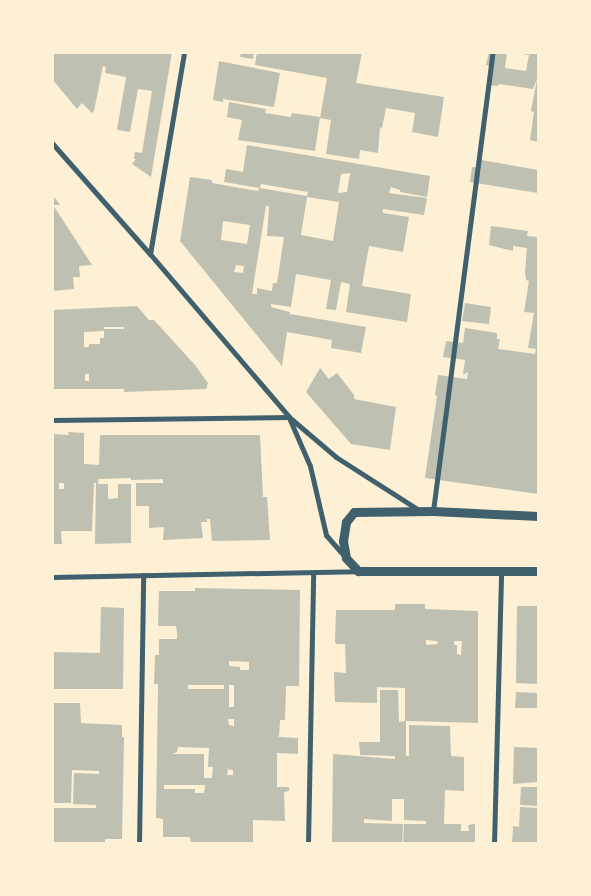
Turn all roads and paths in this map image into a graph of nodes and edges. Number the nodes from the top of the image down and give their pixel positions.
1 (184, 52) edge
2 (493, 52) edge
3 (52, 144) edge
4 (150, 254) junction
5 (288, 417) junction
6 (52, 420) edge
7 (420, 511) junction
8 (433, 511) junction
9 (538, 516) edge
10 (346, 558) junction
11 (501, 570) junction
12 (358, 571) junction
13 (538, 571) edge
14 (313, 574) junction
15 (143, 575) junction
16 (52, 577) edge
17 (139, 844) edge
18 (308, 844) edge
19 (494, 844) edge

1 - 4 street
2 - 8 street
3 - 4 street
4 - 5 street
5 - 6 street
5 - 7 street
5 - 10 street
7 - 8 street
7 - 10 street
8 - 9 street
10 - 12 street
11 - 12 street
11 - 13 street
11 - 19 street
12 - 14 street
14 - 15 street
14 - 18 street
15 - 16 street
15 - 17 street

